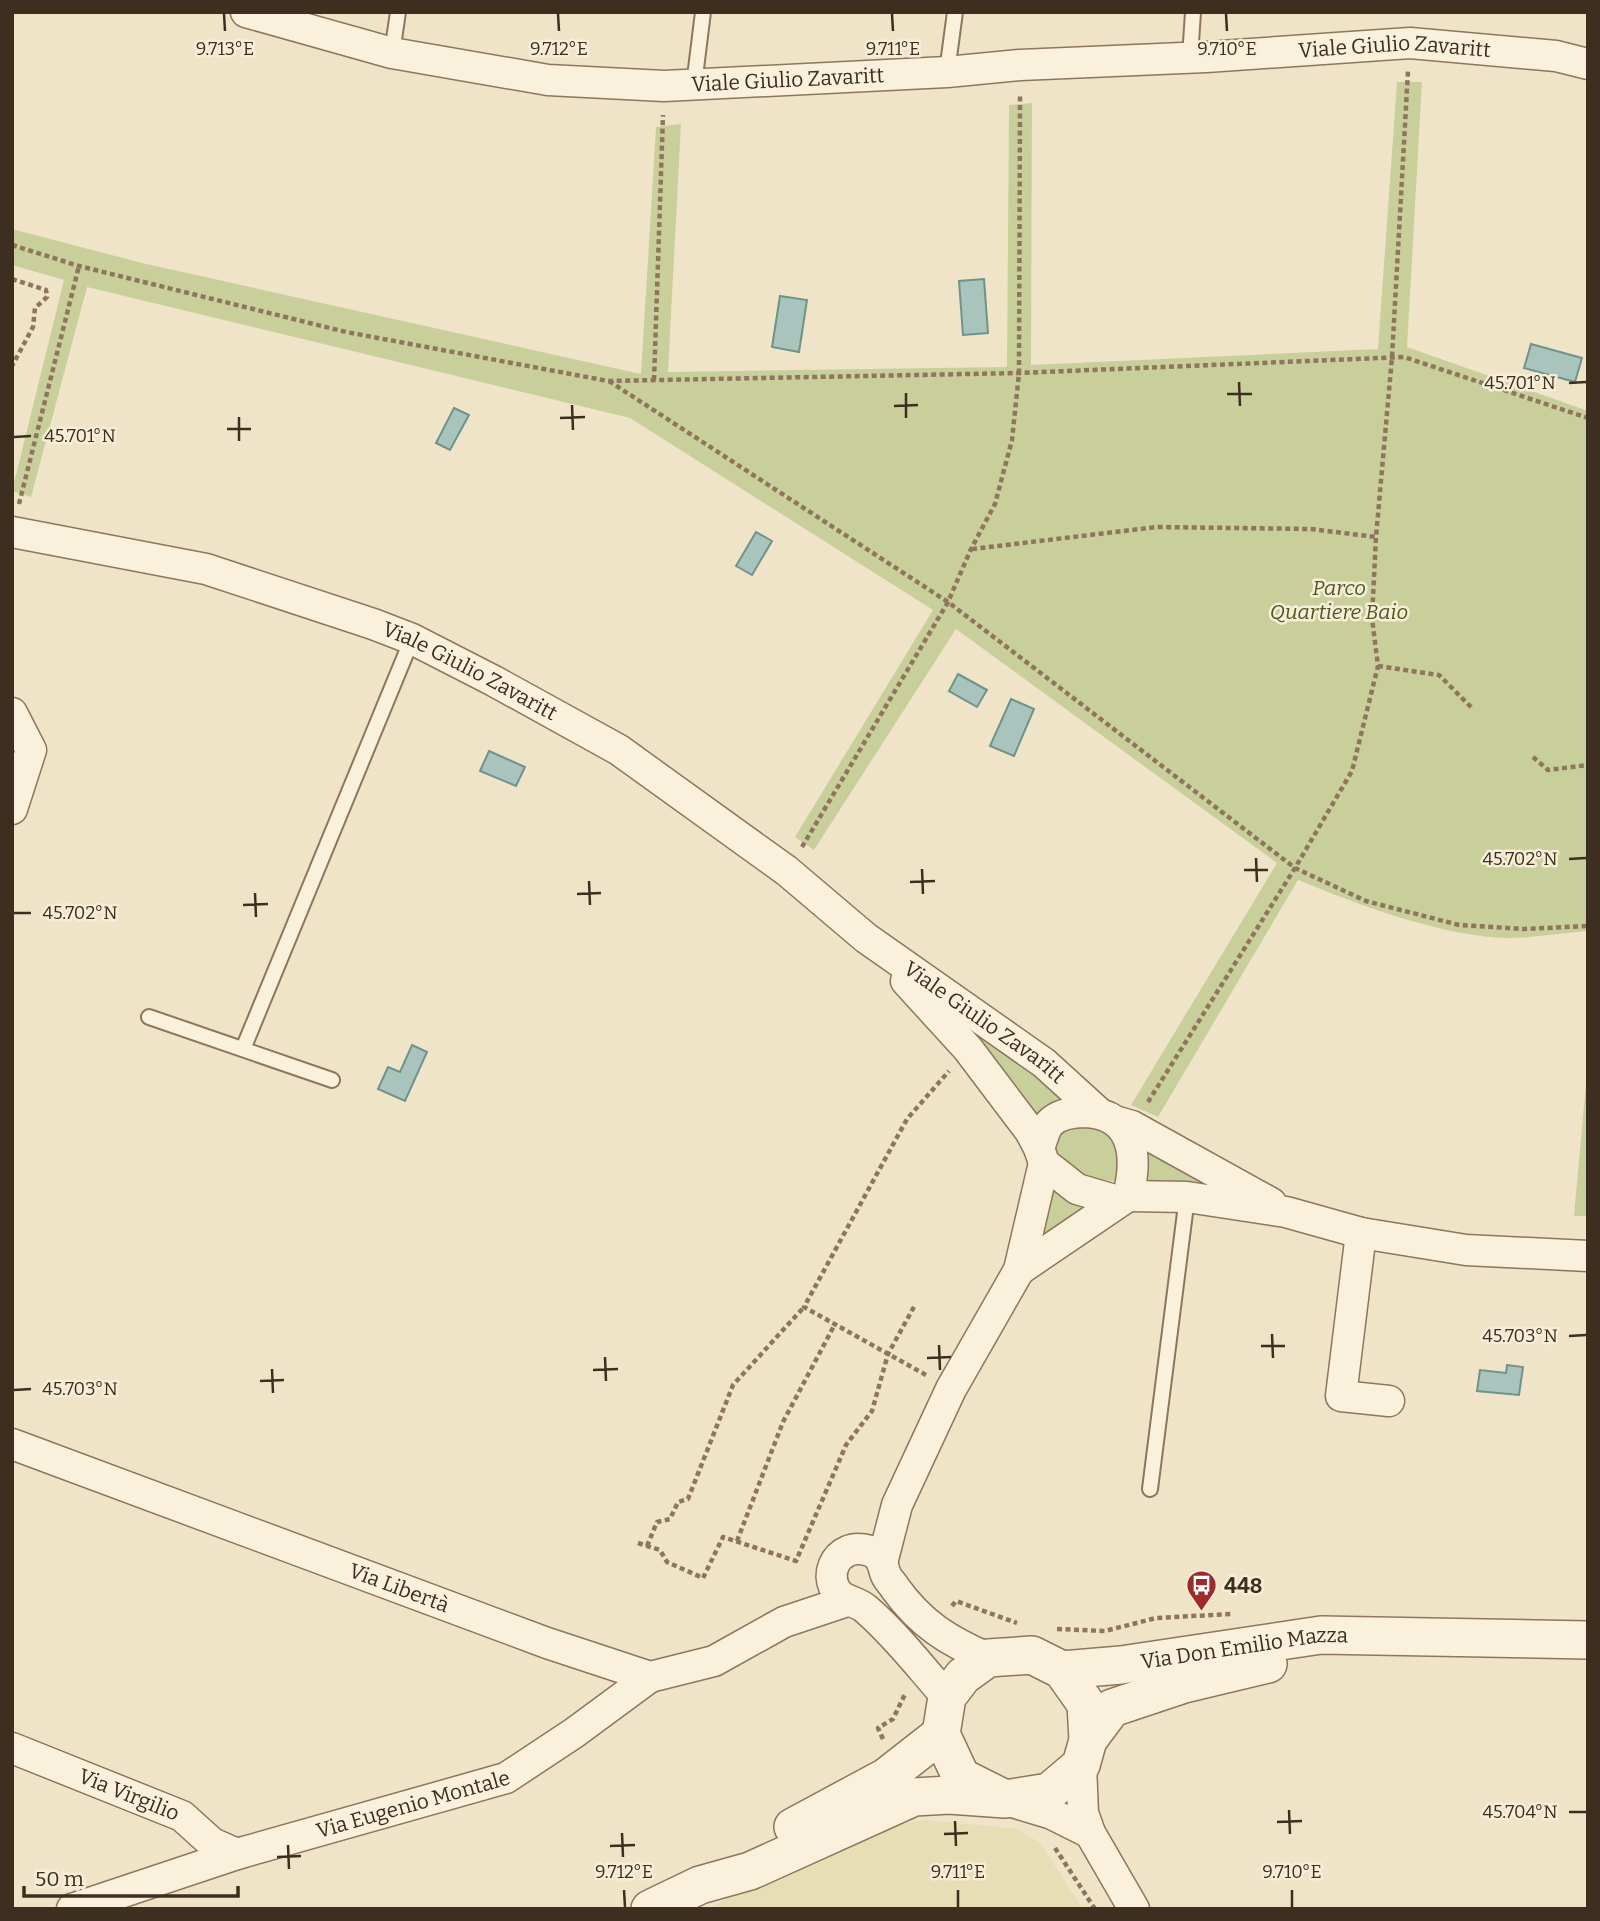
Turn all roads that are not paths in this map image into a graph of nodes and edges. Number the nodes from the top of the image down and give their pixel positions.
1 (246, 12) edge
2 (398, 12) edge
3 (703, 12) edge
4 (955, 12) edge
5 (1193, 12) edge
6 (392, 53) junction
7 (1190, 58) junction
8 (1588, 64) edge
9 (947, 72) junction
10 (694, 85) junction
11 (13, 533) edge
12 (412, 639) junction
13 (12, 713) edge
14 (12, 809) edge
15 (866, 938) junction
16 (149, 1017) dead end
17 (243, 1049) junction
18 (332, 1080) dead end
19 (1117, 1120) junction
20 (1042, 1155) junction
21 (1187, 1197) junction
22 (1123, 1198) junction
23 (1286, 1212) junction
24 (1361, 1233) junction
25 (1588, 1256) edge
26 (1019, 1270) junction
27 (1389, 1401) dead end
28 (12, 1444) edge
29 (1150, 1489) dead end
30 (877, 1563) junction
31 (831, 1575) junction
32 (853, 1602) junction
33 (784, 1622) junction
34 (1428, 1639) junction
35 (1588, 1640) edge
36 (988, 1658) junction
37 (1062, 1670) junction
38 (650, 1677) junction
39 (947, 1697) junction
40 (941, 1734) junction
41 (12, 1748) edge
42 (1084, 1753) junction
43 (1005, 1800) junction
44 (1090, 1833) junction
45 (237, 1854) junction
46 (700, 1885) junction
47 (72, 1909) edge
48 (650, 1909) edge
49 (1134, 1909) edge

1 - 6 street, Viale Giulio Zavaritt
2 - 6 lane
3 - 10 lane
4 - 9 lane
5 - 7 lane
6 - 10 street, Viale Giulio Zavaritt
7 - 8 street, Viale Giulio Zavaritt
7 - 9 street, Viale Giulio Zavaritt
9 - 10 street, Viale Giulio Zavaritt
11 - 12 street, Viale Giulio Zavaritt
12 - 15 street, Viale Giulio Zavaritt
12 - 17 lane
13 - 14 street
15 - 19 street, Viale Giulio Zavaritt
15 - 20 street, Viale Giulio Zavaritt
16 - 17 lane
17 - 18 lane
19 - 20 street
19 - 22 street
19 - 23 street, Viale Giulio Zavaritt
20 - 22 street
20 - 26 street
21 - 22 street, Viale Giulio Zavaritt
21 - 23 street, Viale Giulio Zavaritt
21 - 29 lane
22 - 26 street
23 - 24 street, Viale Giulio Zavaritt
24 - 25 street, Viale Giulio Zavaritt
24 - 27 street
26 - 30 street
28 - 38 street, Via Libertà
30 - 31 street
30 - 32 street
30 - 36 street
31 - 32 street
31 - 33 street
32 - 33 street
32 - 39 street
33 - 38 street
34 - 35 street, Via Don Emilio Mazza
34 - 37 street, Via Don Emilio Mazza
34 - 42 street, Via Don Emilio Mazza
36 - 37 street
36 - 39 street
37 - 42 street
38 - 45 street, Via Eugenio Montale
39 - 40 street
40 - 43 street
40 - 46 street, Via Don Emilio Mazza
41 - 45 street, Via Virgilio
42 - 43 street, Via Don Emilio Mazza
42 - 44 street
43 - 44 street
43 - 46 street, Via Don Emilio Mazza
44 - 49 street
45 - 47 street, Via Eugenio Montale
46 - 48 street, Via Don Emilio Mazza

